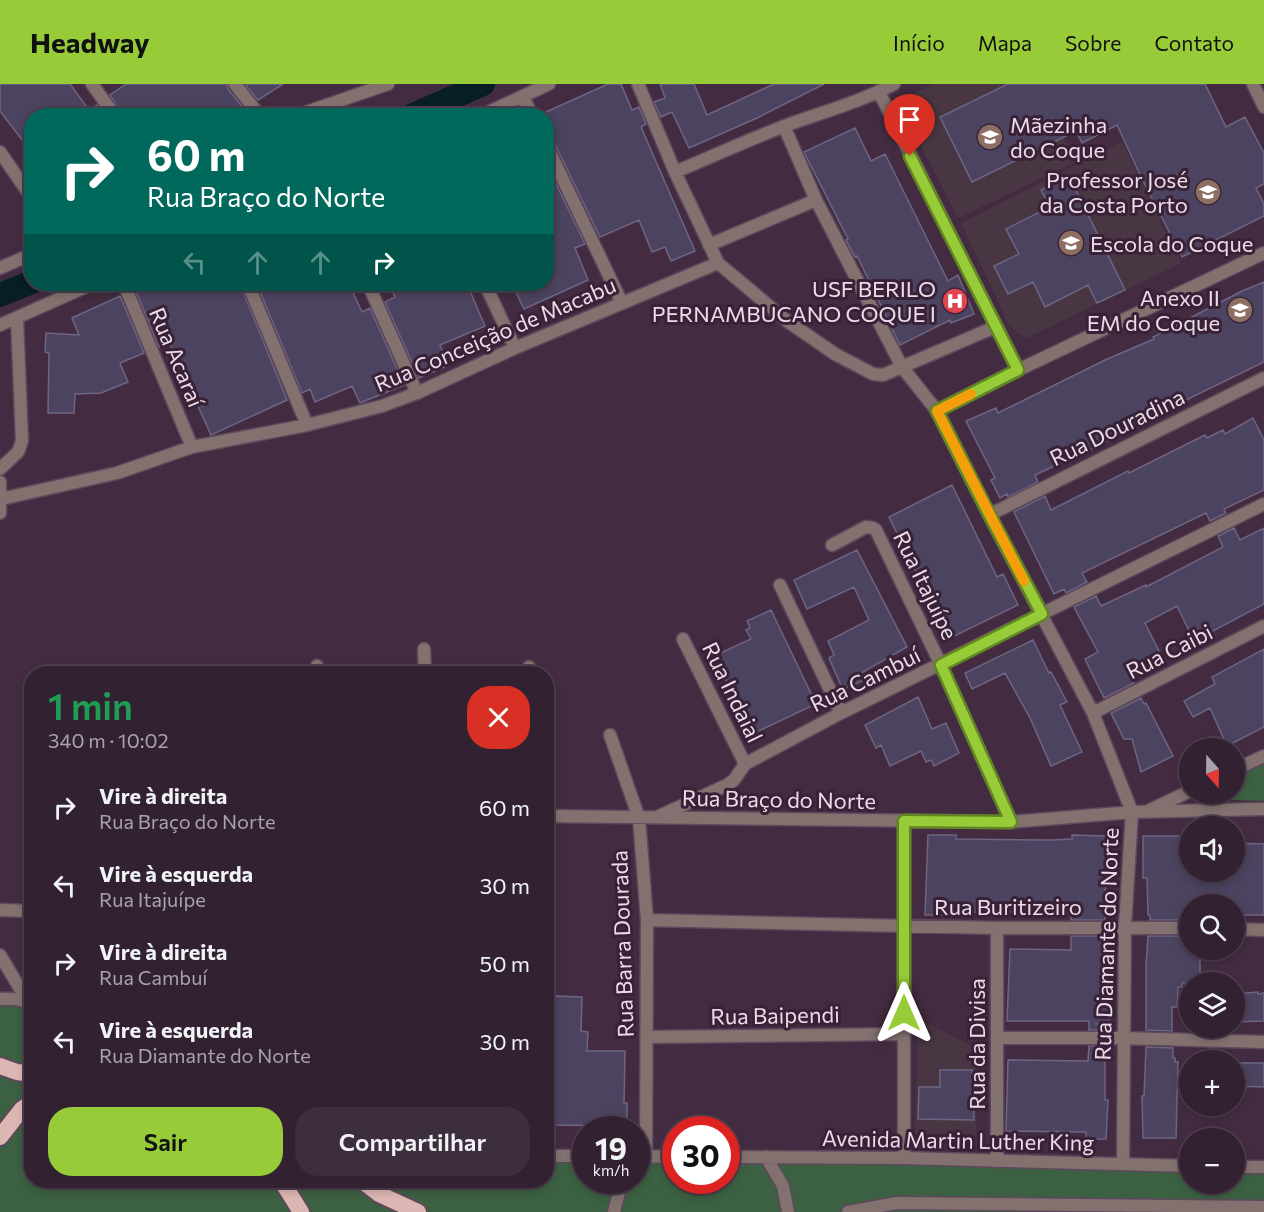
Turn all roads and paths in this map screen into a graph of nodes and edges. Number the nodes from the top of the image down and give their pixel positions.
1 (92, 84) edge
2 (236, 84) edge
3 (388, 84) edge
4 (549, 84) edge
5 (638, 84) edge
6 (894, 84) edge
7 (1253, 84) edge
8 (364, 88) edge
9 (879, 92) junction
10 (523, 96) junction
11 (1262, 99) edge
12 (109, 108) edge
13 (254, 108) edge
14 (315, 108) edge
15 (497, 108) edge
16 (528, 108) edge
17 (784, 126) junction
18 (0, 152) edge
19 (554, 161) edge
20 (675, 172) junction
21 (24, 186) edge
22 (816, 200) junction
23 (709, 245) junction
24 (1264, 253) edge
25 (24, 258) edge
26 (717, 263) junction
27 (0, 268) edge
28 (76, 291) edge
29 (127, 291) edge
30 (251, 291) edge
31 (371, 291) edge
32 (488, 291) edge
33 (622, 303) junction
34 (16, 318) junction
35 (0, 325) edge
36 (995, 327) junction
37 (515, 348) junction
38 (902, 366) junction
39 (1018, 370) junction
40 (1264, 378) edge
41 (417, 393) junction
42 (937, 411) junction
43 (307, 425) junction
44 (192, 447) junction
45 (0, 469) edge
46 (0, 482) edge
47 (1, 500) edge
48 (1264, 504) edge
49 (0, 513) edge
50 (989, 514) junction
51 (832, 545) dead end
52 (780, 585) dead end
53 (1042, 614) junction
54 (1264, 626) edge
55 (683, 639) dead end
56 (424, 649) dead end
57 (941, 665) junction
58 (425, 666) edge
59 (841, 713) junction
60 (1093, 713) junction
61 (610, 735) dead end
62 (1264, 756) edge
63 (745, 764) junction
64 (1245, 765) edge
65 (1179, 796) edge
66 (1264, 809) edge
67 (1132, 812) junction
68 (1146, 812) junction
69 (554, 816) edge
70 (639, 818) junction
71 (653, 819) junction
72 (904, 821) junction
73 (1011, 822) junction
74 (0, 910) edge
75 (24, 911) edge
76 (647, 920) junction
77 (904, 926) junction
78 (1125, 926) junction
79 (997, 928) junction
80 (1179, 928) edge
81 (1245, 929) edge
82 (1264, 930) edge
83 (0, 955) edge
84 (24, 993) edge
85 (0, 999) edge
86 (24, 1002) edge
87 (904, 1034) junction
88 (647, 1037) junction
89 (997, 1038) junction
90 (1122, 1038) junction
91 (1264, 1042) edge
92 (0, 1066) edge
93 (24, 1072) edge
94 (24, 1108) edge
95 (643, 1116) edge
96 (0, 1137) edge
97 (554, 1156) edge
98 (572, 1156) edge
99 (740, 1157) edge
100 (766, 1157) junction
101 (904, 1158) junction
102 (997, 1161) junction
103 (1123, 1164) junction
104 (1179, 1166) edge
105 (1245, 1167) edge
106 (1264, 1167) edge
107 (286, 1188) edge
108 (371, 1188) edge
109 (618, 1194) edge
110 (1264, 1207) edge
111 (301, 1212) edge
112 (418, 1212) edge
113 (614, 1212) edge
114 (788, 1212) edge
115 (848, 1212) edge

1 - 12 street
2 - 13 street
3 - 8 street
4 - 10 street
5 - 20 street
6 - 9 street
7 - 11 street
8 - 14 street
9 - 17 street
9 - 36 street
10 - 15 street
10 - 16 street
17 - 20 street
17 - 22 street, Rua Diamante do Norte
18 - 21 street
19 - 33 street
20 - 23 street
22 - 23 street
22 - 38 street, Rua Diamante do Norte
23 - 26 street
24 - 39 street
25 - 27 street
26 - 33 street, Rua Conceição de Macabu
26 - 38 street
28 - 34 street
29 - 44 street, Rua Acaraí
30 - 43 street
31 - 41 street
32 - 37 street
33 - 37 street, Rua Conceição de Macabu
34 - 35 street
34 - 45 street
36 - 38 street
36 - 39 street
37 - 41 street, Rua Conceição de Macabu
38 - 42 street, Rua Diamante do Norte
39 - 42 street
40 - 50 street, Rua Douradina
41 - 43 street, Rua Conceição de Macabu
42 - 50 street, Rua Diamante do Norte
43 - 44 street, Rua Conceição de Macabu
44 - 47 street, Rua Conceição de Macabu
46 - 47 street
47 - 49 street
48 - 53 street, Rua Cambuí
50 - 53 street, Rua Diamante do Norte
51 - 57 street, Rua Itajuípe
52 - 59 street
53 - 57 street, Rua Cambuí
53 - 60 street, Rua Diamante do Norte
54 - 60 street, Rua Caibi
55 - 63 street, Rua Indaial
56 - 58 street
57 - 59 street, Rua Cambuí
57 - 73 street, Rua Itajuípe
59 - 63 street, Rua Cambuí
60 - 67 street, Rua Diamante do Norte
61 - 70 street, Rua Barra Dourada
62 - 64 street
63 - 71 street, Rua Cambuí
65 - 68 street
66 - 68 street, Rua Braço do Norte
67 - 68 street, Rua Braço do Norte
67 - 73 street, Rua Braço do Norte
67 - 78 street, Rua Diamante do Norte
69 - 70 street, Rua Braço do Norte
70 - 71 street, Rua Braço do Norte
70 - 76 street, Rua Barra Dourada
71 - 72 street, Rua Braço do Norte
72 - 73 street, Rua Braço do Norte
72 - 77 street
74 - 75 street
76 - 77 street, Rua Buritizeiro
76 - 88 street, Rua Barra Dourada
77 - 79 street, Rua Buritizeiro
77 - 87 street
78 - 79 street, Rua Buritizeiro
78 - 80 street, Rua Buritizeiro
78 - 90 street, Rua Diamante do Norte
79 - 89 street, Rua da Divisa
81 - 82 street
83 - 84 street
85 - 86 street
87 - 88 street, Rua Baipendi
87 - 101 street
88 - 95 street, Rua Barra Dourada
89 - 90 street
89 - 102 street, Rua da Divisa
90 - 91 street
90 - 103 street, Rua Diamante do Norte
92 - 93 highway
94 - 96 highway
97 - 98 street
99 - 100 street, Avenida Martin Luther King
100 - 101 street, Avenida Martin Luther King
100 - 114 street
101 - 102 street, Avenida Martin Luther King
102 - 103 street, Avenida Martin Luther King
103 - 104 street, Avenida Martin Luther King
105 - 106 street
107 - 111 highway
108 - 112 highway
109 - 113 street
110 - 115 street

